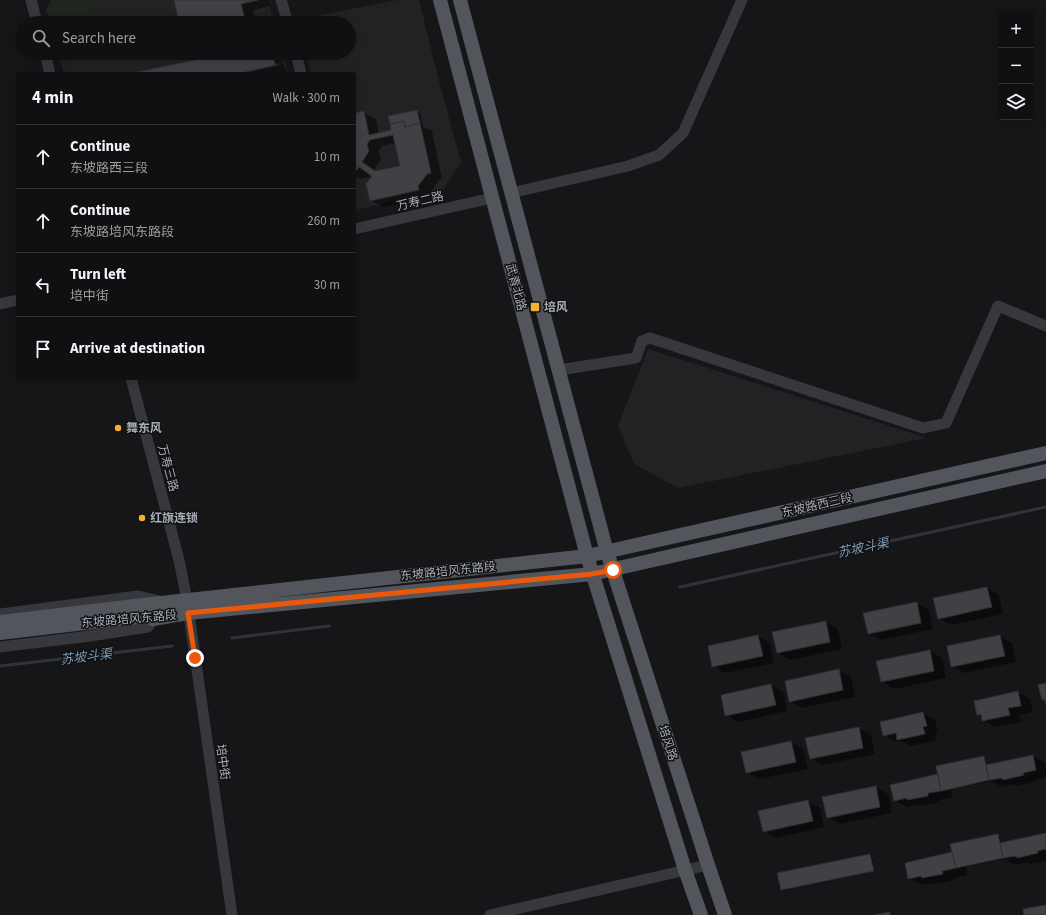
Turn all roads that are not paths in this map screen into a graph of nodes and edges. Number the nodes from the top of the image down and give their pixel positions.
1 (31, 0) edge
2 (281, 0) edge
3 (440, 0) edge
4 (460, 0) edge
5 (742, 0) edge
6 (35, 16) edge
7 (286, 16) edge
8 (47, 60) edge
9 (298, 60) edge
10 (50, 72) edge
11 (301, 72) edge
12 (511, 193) junction
13 (492, 198) junction
14 (356, 229) edge
15 (16, 300) edge
16 (0, 304) edge
17 (1046, 326) edge
18 (558, 370) junction
19 (132, 380) edge
20 (1046, 453) edge
21 (1046, 471) edge
22 (607, 552) junction
23 (587, 556) junction
24 (613, 570) junction
25 (592, 574) junction
26 (166, 602) junction
27 (188, 607) junction
28 (0, 614) edge
29 (153, 619) junction
30 (0, 622) edge
31 (0, 633) edge
32 (0, 647) edge
33 (708, 865) junction
34 (685, 870) junction
35 (232, 915) edge
36 (490, 915) edge
37 (701, 915) edge
38 (725, 915) edge

1 - 6 street
2 - 7 street
3 - 13 main road, 武青北路
4 - 12 main road, 武青北路
5 - 12 street
8 - 10 street
9 - 11 street
12 - 18 main road, 武青北路
13 - 14 street, 万寿二路
13 - 23 main road, 武青北路
15 - 16 street
17 - 18 street
18 - 22 main road, 武青北路
19 - 27 street, 万寿三路
20 - 22 main road, 东坡路西三段
21 - 24 main road, 东坡路西三段
22 - 23 main road, 东坡路西三段
22 - 24 main road, 武青北路
23 - 25 main road, 武青北路
23 - 27 main road, 东坡路培风东路段
24 - 25 main road, 东坡路西三段
24 - 33 main road, 培风路
25 - 27 main road, 东坡路培风东路段
25 - 34 main road, 培风路
26 - 27 main road, 东坡路培风东路段
26 - 28 street
26 - 30 main road, 东坡路培风东路段
27 - 29 main road, 东坡路培风东路段
27 - 35 street, 培中街
29 - 31 main road, 东坡路培风东路段
29 - 32 street
33 - 34 street
33 - 38 main road, 培风路
34 - 36 street
34 - 37 main road, 培风路

